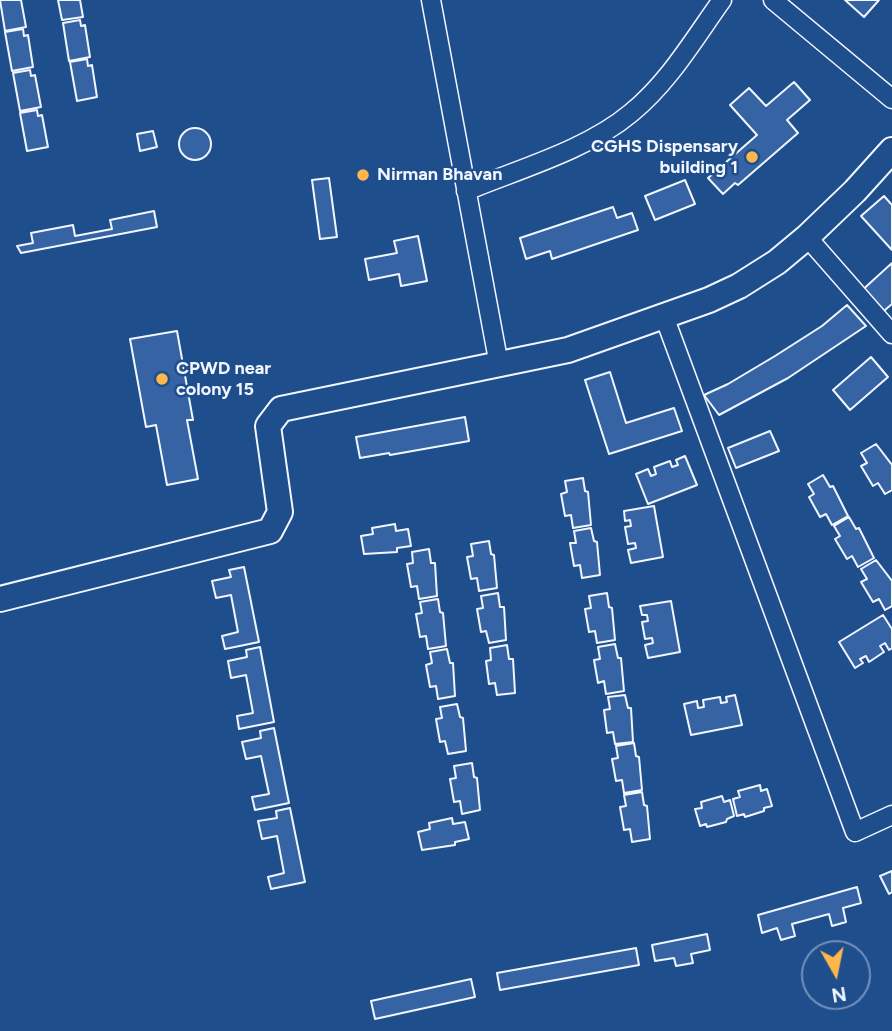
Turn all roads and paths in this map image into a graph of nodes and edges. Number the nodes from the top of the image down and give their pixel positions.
1 (430, 0) edge
2 (722, 0) edge
3 (773, 0) edge
4 (892, 99) edge
5 (892, 150) edge
6 (466, 191) junction
7 (807, 237) junction
8 (664, 316) junction
9 (892, 334) edge
10 (499, 365) junction
11 (0, 599) edge
12 (892, 815) edge

1 - 6 street
2 - 6 street
3 - 4 street
5 - 7 street
6 - 10 street
7 - 8 street
7 - 9 street
8 - 10 street
8 - 12 street
10 - 11 street

